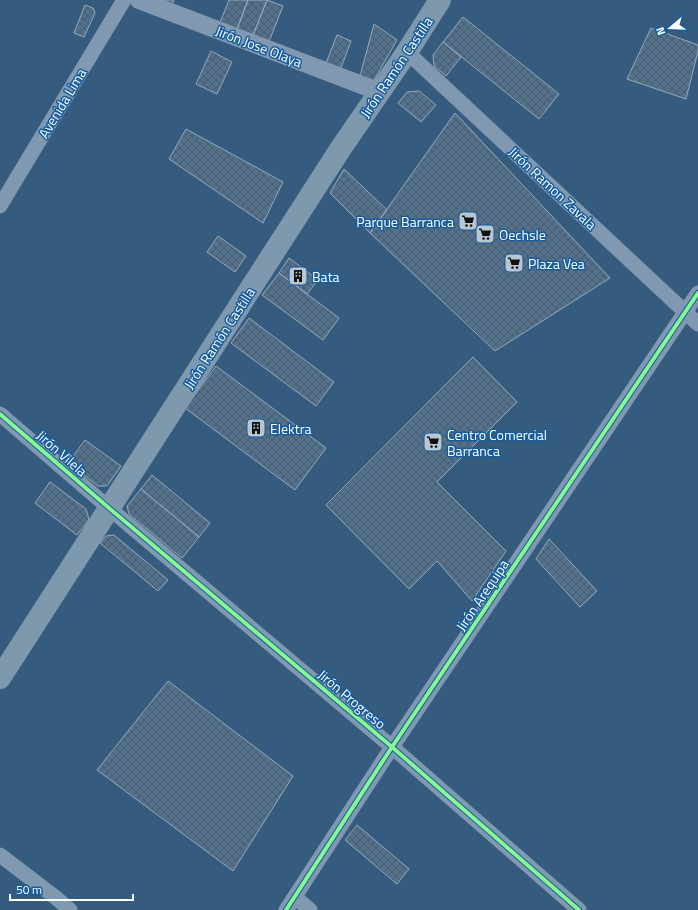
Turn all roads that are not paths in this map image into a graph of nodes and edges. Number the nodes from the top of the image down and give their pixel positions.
1 (124, 0) edge
2 (139, 0) edge
3 (440, 0) edge
4 (407, 52) junction
5 (380, 92) junction
6 (0, 206) edge
7 (698, 293) edge
8 (686, 312) junction
9 (698, 324) edge
10 (0, 414) edge
11 (109, 508) junction
12 (0, 678) edge
13 (392, 747) junction
14 (0, 856) edge
15 (295, 897) junction
16 (70, 910) edge
17 (286, 910) edge
18 (310, 910) edge
19 (578, 910) edge

1 - 6 street, Avenida Lima
2 - 5 street, Jirón Jose Olaya
3 - 4 main road, Jirón Ramón Castilla
4 - 5 main road, Jirón Ramón Castilla
4 - 8 street, Jirón Ramon Zavala
5 - 11 main road, Jirón Ramón Castilla
7 - 8 street, Jirón Arequipa
8 - 9 street, Jirón Ramon Zavala
8 - 13 street, Jirón Arequipa
10 - 11 street, Jirón Vilela
11 - 12 main road, Jirón Ramón Castilla
11 - 13 street, Jirón Progreso
13 - 15 street, Jirón Arequipa
13 - 19 street, Jirón Progreso
14 - 16 street
15 - 17 street, Jirón Arequipa
15 - 18 street

